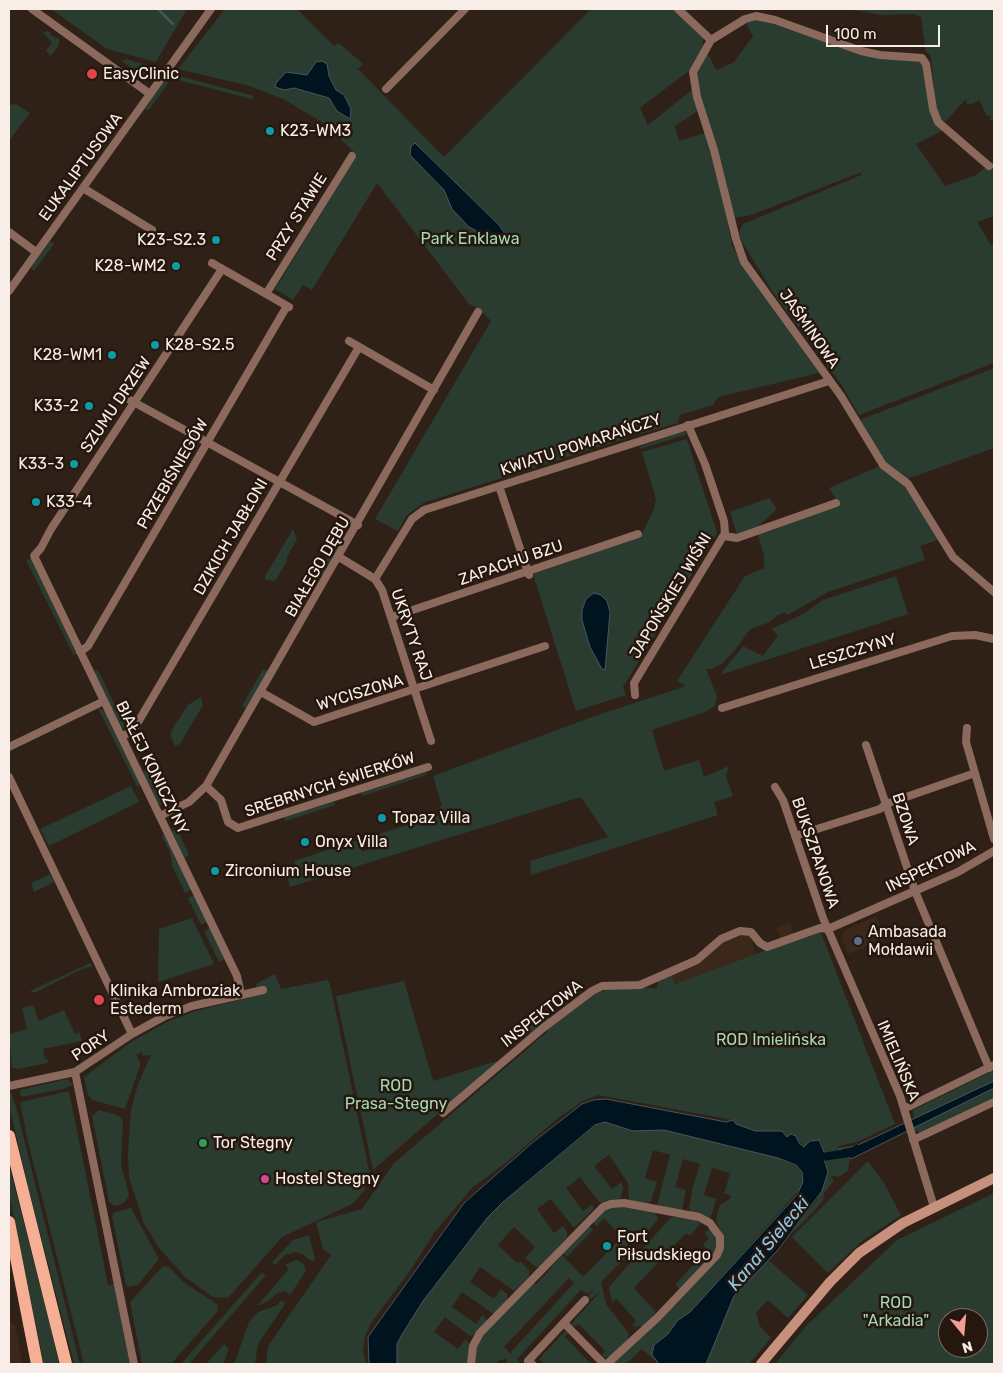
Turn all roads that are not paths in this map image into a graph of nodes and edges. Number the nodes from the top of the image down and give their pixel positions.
1 (32, 9) edge
2 (211, 9) edge
3 (465, 9) edge
4 (678, 9) edge
5 (712, 40) junction
6 (386, 89) dead end
7 (150, 94) junction
8 (352, 156) dead end
9 (990, 166) dead end
10 (83, 188) junction
11 (152, 230) dead end
12 (9, 232) edge
13 (36, 252) junction
14 (212, 263) dead end
15 (222, 269) junction
16 (9, 291) edge
17 (266, 294) junction
18 (478, 312) dead end
19 (349, 341) dead end
20 (359, 347) junction
21 (829, 381) junction
22 (434, 390) junction
23 (119, 394) dead end
24 (136, 403) junction
25 (688, 426) junction
26 (207, 443) junction
27 (279, 482) junction
28 (499, 486) junction
29 (836, 503) dead end
30 (358, 525) junction
31 (638, 534) dead end
32 (724, 536) junction
33 (34, 556) joint
34 (340, 557) junction
35 (528, 573) junction
36 (375, 579) junction
37 (994, 592) edge
38 (392, 617) junction
39 (994, 638) edge
40 (545, 646) dead end
41 (80, 652) junction
42 (415, 690) junction
43 (261, 692) junction
44 (635, 695) dead end
45 (104, 701) junction
46 (722, 708) dead end
47 (967, 728) dead end
48 (122, 737) junction
49 (431, 741) dead end
50 (866, 745) dead end
51 (9, 747) edge
52 (428, 767) dead end
53 (975, 773) junction
54 (9, 777) edge
55 (206, 786) junction
56 (775, 787) dead end
57 (886, 804) junction
58 (160, 816) junction
59 (795, 836) junction
60 (994, 840) edge
61 (994, 851) edge
62 (915, 891) junction
63 (828, 929) junction
64 (263, 990) dead end
65 (241, 994) junction
66 (132, 1034) junction
67 (992, 1066) edge
68 (75, 1072) junction
69 (9, 1086) edge
70 (994, 1102) edge
71 (904, 1109) junction
72 (443, 1113) dead end
73 (9, 1136) edge
74 (912, 1140) junction
75 (994, 1178) edge
76 (934, 1207) junction
77 (9, 1222) edge
78 (585, 1300) dead end
79 (564, 1323) junction
80 (36, 1364) edge
81 (66, 1364) edge
82 (134, 1364) edge
83 (470, 1364) edge
84 (532, 1364) edge
85 (605, 1364) edge
86 (761, 1364) edge

1 - 7 street
2 - 7 street, EUKALIPTUSOWA
3 - 6 street
4 - 5 street
5 - 9 street
5 - 21 street, JAŚMINOWA
7 - 10 street, EUKALIPTUSOWA
8 - 17 street, PRZY STAWIE
10 - 11 street
10 - 13 street, EUKALIPTUSOWA
12 - 13 street
13 - 16 street, EUKALIPTUSOWA
14 - 15 street
15 - 17 street
15 - 24 street, SZUMU DRZEW
17 - 26 street, PRZEBIŚNIEGÓW
18 - 22 street, BIAŁEGO DĘBU
19 - 20 street
20 - 22 street
20 - 27 street, DZIKICH JABŁONI
21 - 25 street, KWIATU POMARAŃCZY
21 - 37 street, JAŚMINOWA
22 - 30 street, BIAŁEGO DĘBU
23 - 24 street
24 - 26 street
24 - 33 street, SZUMU DRZEW
25 - 28 street, KWIATU POMARAŃCZY
25 - 32 street, JAPOŃSKIEJ WIŚNI
26 - 27 street
26 - 41 street, PRZEBIŚNIEGÓW
27 - 30 street
27 - 48 street, DZIKICH JABŁONI
28 - 35 street
28 - 36 street, KWIATU POMARAŃCZY
29 - 32 street
30 - 34 street, BIAŁEGO DĘBU
31 - 35 street, ZAPACHU BZU
32 - 44 street, JAPOŃSKIEJ WIŚNI
33 - 41 street, BIAŁEJ KONICZYNY
34 - 36 street, UKRYTY RAJ
34 - 43 street, BIAŁEGO DĘBU
35 - 38 street, ZAPACHU BZU
36 - 38 street, UKRYTY RAJ
38 - 42 street, UKRYTY RAJ
39 - 46 street, LESZCZYNY
40 - 42 street, WYCISZONA
41 - 45 street, BIAŁEJ KONICZYNY
42 - 43 street, WYCISZONA
42 - 49 street, UKRYTY RAJ
43 - 55 street, BIAŁEGO DĘBU
45 - 48 street, BIAŁEJ KONICZYNY
45 - 51 street
47 - 53 street
48 - 58 street, BIAŁEJ KONICZYNY
50 - 57 street, BZOWA
52 - 55 street, SREBRNYCH ŚWIERKÓW
53 - 57 street
53 - 60 street
54 - 66 street, PORY
55 - 58 street, BIAŁEGO DĘBU
56 - 59 street, BUKSZPANOWA
57 - 59 street
57 - 62 street, BZOWA
58 - 65 street, BIAŁEJ KONICZYNY
59 - 63 street, BUKSZPANOWA
61 - 62 street, INSPEKTOWA
62 - 63 street, INSPEKTOWA
62 - 67 street, BZOWA
63 - 71 street, IMIELIŃSKA
63 - 72 street, INSPEKTOWA
64 - 65 street
65 - 66 street
66 - 68 street, PORY
67 - 71 street
68 - 69 street
68 - 82 street, PORY
70 - 74 street
71 - 74 street, IMIELIŃSKA
73 - 81 main road
74 - 76 street, IMIELIŃSKA
75 - 76 street
76 - 86 street
77 - 80 main road
78 - 79 street
79 - 84 street
79 - 85 street
83 - 85 street

